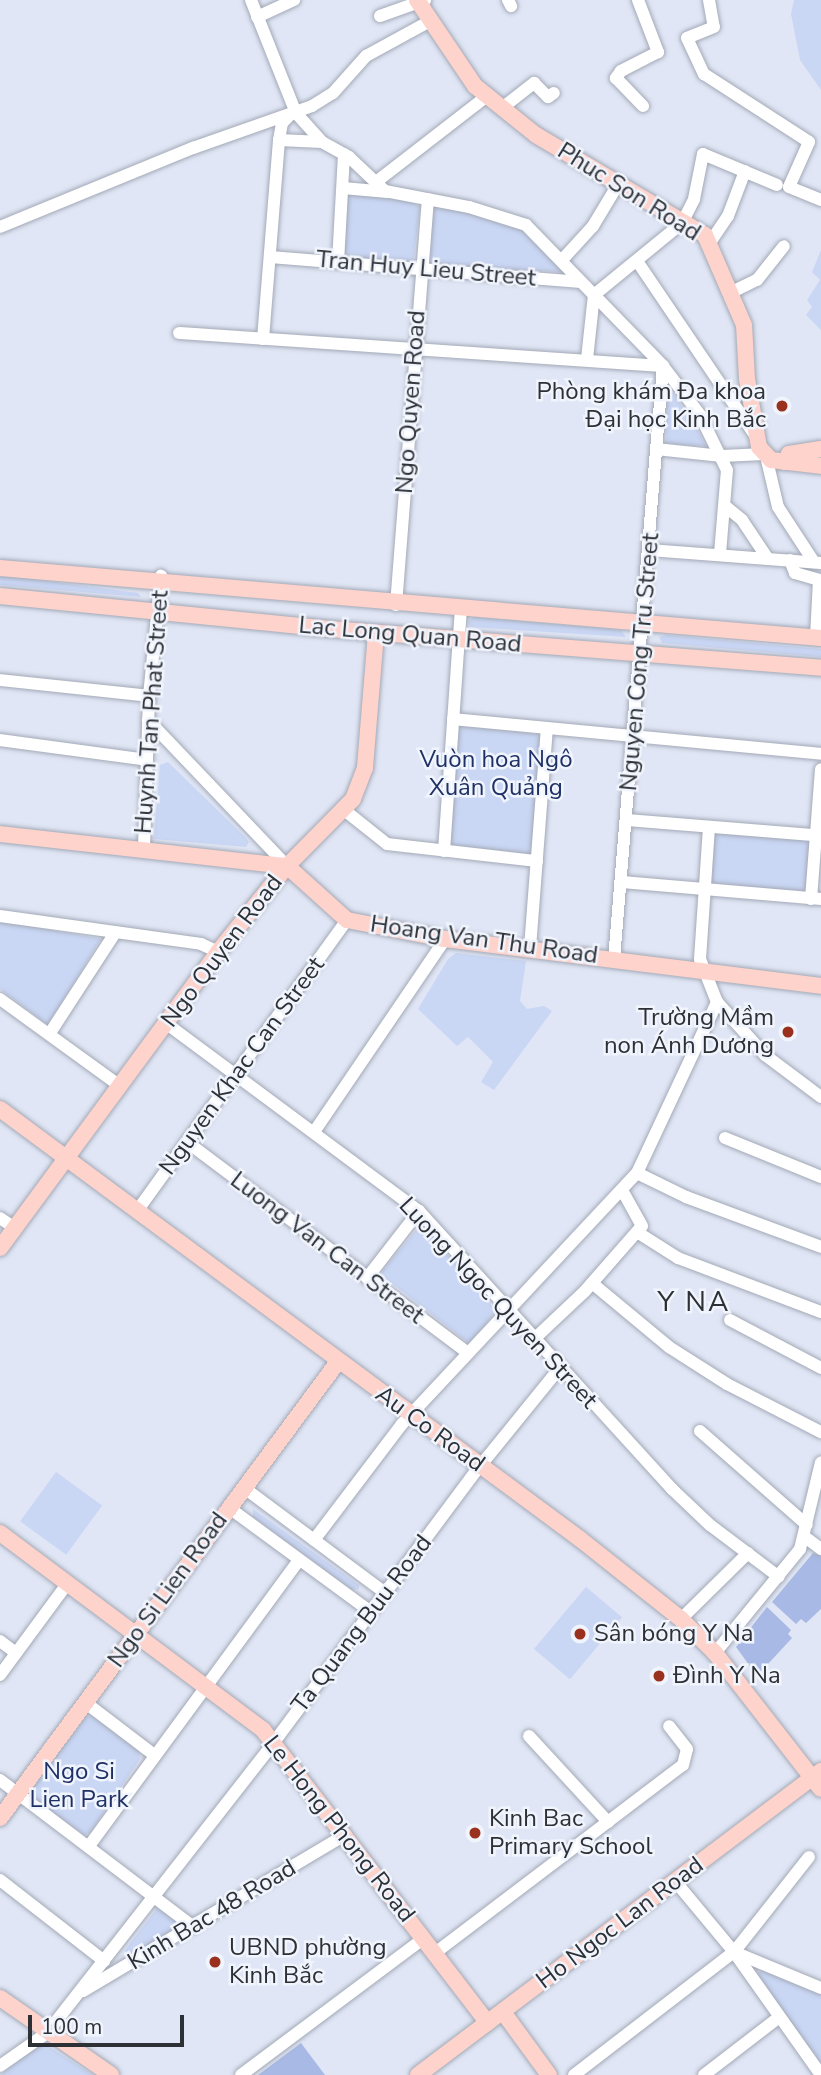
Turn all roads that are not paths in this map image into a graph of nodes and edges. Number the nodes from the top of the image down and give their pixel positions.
1 (251, 0) edge
2 (294, 0) edge
3 (709, 0) edge
4 (420, 1) edge
5 (642, 1) edge
6 (380, 16) dead end
7 (257, 17) junction
8 (430, 21) junction
9 (554, 93) dead end
10 (487, 96) junction
11 (643, 106) dead end
12 (502, 108) junction
13 (294, 113) junction
14 (279, 139) junction
15 (323, 142) junction
16 (344, 154) junction
17 (745, 172) junction
18 (376, 182) junction
19 (777, 185) dead end
20 (617, 186) junction
21 (343, 188) junction
22 (389, 192) junction
23 (428, 199) junction
24 (821, 200) edge
25 (682, 223) junction
26 (0, 227) edge
27 (709, 244) junction
28 (784, 246) dead end
29 (270, 257) junction
30 (562, 260) junction
31 (338, 261) junction
32 (637, 261) junction
33 (421, 268) junction
34 (581, 282) junction
35 (732, 292) junction
36 (594, 295) junction
37 (179, 333) dead end
38 (263, 339) junction
39 (414, 349) junction
40 (587, 359) junction
41 (663, 366) junction
42 (757, 438) junction
43 (656, 449) junction
44 (821, 449) edge
45 (765, 455) junction
46 (722, 456) junction
47 (785, 462) junction
48 (821, 466) edge
49 (725, 506) junction
50 (649, 550) junction
51 (720, 554) junction
52 (768, 559) junction
53 (790, 559) junction
54 (817, 562) edge
55 (0, 568) edge
56 (160, 579) junction
57 (820, 580) edge
58 (0, 596) edge
59 (396, 605) junction
60 (461, 610) junction
61 (157, 612) junction
62 (643, 625) junction
63 (376, 633) junction
64 (819, 638) edge
65 (459, 640) junction
66 (641, 654) junction
67 (821, 668) edge
68 (0, 680) edge
69 (149, 696) junction
70 (453, 719) junction
71 (148, 720) junction
72 (547, 729) junction
73 (635, 736) junction
74 (0, 740) edge
75 (821, 754) edge
76 (147, 760) junction
77 (821, 769) edge
78 (343, 809) junction
79 (627, 820) junction
80 (709, 827) junction
81 (0, 834) edge
82 (815, 835) junction
83 (144, 848) junction
84 (444, 851) junction
85 (537, 861) junction
86 (287, 866) junction
87 (622, 882) junction
88 (705, 889) junction
89 (816, 899) edge
90 (0, 916) edge
91 (347, 920) junction
92 (115, 933) junction
93 (445, 939) junction
94 (530, 948) junction
95 (218, 952) junction
96 (614, 959) junction
97 (703, 971) junction
98 (821, 986) edge
99 (0, 999) edge
100 (718, 1002) junction
101 (167, 1024) junction
102 (50, 1033) junction
103 (235, 1075) junction
104 (120, 1086) junction
105 (821, 1097) edge
106 (0, 1109) edge
107 (314, 1132) junction
108 (725, 1138) dead end
109 (187, 1142) junction
110 (66, 1159) junction
111 (637, 1173) junction
112 (821, 1177) edge
113 (622, 1190) junction
114 (137, 1211) junction
115 (419, 1211) junction
116 (0, 1218) edge
117 (15, 1228) junction
118 (637, 1232) junction
119 (821, 1247) edge
120 (0, 1248) edge
121 (367, 1278) junction
122 (592, 1283) junction
123 (506, 1310) junction
124 (821, 1312) edge
125 (730, 1320) dead end
126 (533, 1340) junction
127 (468, 1353) junction
128 (337, 1363) junction
129 (821, 1368) edge
130 (559, 1369) junction
131 (412, 1417) junction
132 (700, 1432) dead end
133 (821, 1432) edge
134 (821, 1462) edge
135 (480, 1465) junction
136 (243, 1487) junction
137 (228, 1507) junction
138 (806, 1531) junction
139 (0, 1533) edge
140 (314, 1540) junction
141 (821, 1549) edge
142 (748, 1553) junction
143 (299, 1560) junction
144 (779, 1577) junction
145 (67, 1584) junction
146 (385, 1593) junction
147 (371, 1612) junction
148 (681, 1619) junction
149 (135, 1634) junction
150 (0, 1641) edge
151 (16, 1653) junction
152 (715, 1653) junction
153 (0, 1675) edge
154 (203, 1685) junction
155 (86, 1703) junction
156 (669, 1726) dead end
157 (529, 1736) dead end
158 (274, 1742) junction
159 (153, 1754) junction
160 (817, 1779) edge
161 (0, 1780) edge
162 (19, 1794) junction
163 (0, 1818) edge
164 (608, 1822) junction
165 (346, 1834) junction
166 (89, 1846) junction
167 (809, 1857) dead end
168 (0, 1880) edge
169 (675, 1881) junction
170 (155, 1894) junction
171 (194, 1927) junction
172 (424, 1938) junction
173 (435, 1952) junction
174 (734, 1952) junction
175 (104, 1961) junction
176 (820, 1986) edge
177 (77, 1995) junction
178 (0, 1998) edge
179 (503, 2012) junction
180 (778, 2018) junction
181 (488, 2023) junction
182 (47, 2033) junction
183 (0, 2066) edge
184 (111, 2075) edge
185 (241, 2075) edge
186 (418, 2075) edge
187 (549, 2075) edge
188 (574, 2075) edge
189 (704, 2075) edge
190 (821, 2075) edge

1 - 7 street
2 - 7 street
3 - 24 street
4 - 6 street
4 - 8 street, Phuc Son Road
5 - 11 street
7 - 13 street
8 - 10 street, Phuc Son Road
8 - 13 street
9 - 12 street
10 - 12 street, Phuc Son Road
10 - 18 street
12 - 20 street, Phuc Son Road
13 - 14 street
13 - 15 street
13 - 26 street
14 - 15 street
14 - 29 street
15 - 16 street
16 - 18 street
16 - 21 street
17 - 19 street
17 - 25 street
17 - 27 street
18 - 22 street
20 - 25 street, Phuc Son Road
20 - 30 street
21 - 22 street
21 - 31 street
22 - 23 street
23 - 30 street
23 - 33 street, Ngo Quyen Road
25 - 27 street, Phuc Son Road
25 - 32 street
27 - 35 street, Phuc Son Road
28 - 35 street
29 - 31 street, Tran Huy Lieu Street
29 - 38 street
30 - 34 street
31 - 33 street, Tran Huy Lieu Street
32 - 36 street
32 - 42 street
33 - 34 street, Tran Huy Lieu Street
33 - 39 street, Ngo Quyen Road
34 - 36 street
35 - 42 street, Phuc Son Road
36 - 40 street
36 - 41 street
37 - 38 street
38 - 39 street
39 - 40 street
39 - 59 street, Ngo Quyen Road
40 - 41 street
41 - 43 street, Nguyen Cong Tru Street
41 - 46 street
42 - 45 street, Phuc Son Road
43 - 46 street
43 - 50 street, Nguyen Cong Tru Street
44 - 47 street
45 - 46 street
45 - 47 street
45 - 54 street
46 - 49 street
47 - 48 street
49 - 51 street
49 - 52 street
50 - 51 street
50 - 62 street, Nguyen Cong Tru Street
51 - 52 street
52 - 53 street
53 - 54 street
53 - 57 street
55 - 56 street, Lac Long Quan Road
56 - 59 street, Lac Long Quan Road
56 - 61 street, Huynh Tan Phat Street
57 - 64 street
58 - 61 street, Lac Long Quan Road
59 - 60 street, Lac Long Quan Road
60 - 62 street, Lac Long Quan Road
60 - 65 street
61 - 63 street, Lac Long Quan Road
61 - 69 street, Huynh Tan Phat Street
62 - 64 street, Lac Long Quan Road
62 - 66 street, Nguyen Cong Tru Street
63 - 65 street, Lac Long Quan Road
63 - 78 street, Ngo Quyen Road
65 - 66 street, Lac Long Quan Road
65 - 70 street
66 - 67 street, Lac Long Quan Road
66 - 73 street, Nguyen Cong Tru Street
68 - 69 street
69 - 71 street, Huynh Tan Phat Street
70 - 72 street
70 - 84 street
71 - 76 street, Huynh Tan Phat Street
71 - 86 street
72 - 73 street
72 - 85 street
73 - 75 street
73 - 79 street, Nguyen Cong Tru Street
74 - 76 street
76 - 83 street, Huynh Tan Phat Street
77 - 82 street
78 - 84 street
78 - 86 street, Ngo Quyen Road
79 - 80 street
79 - 87 street, Nguyen Cong Tru Street
80 - 82 street
80 - 88 street
81 - 83 street
82 - 89 street
83 - 86 street
84 - 85 street
85 - 94 street
86 - 91 street, Hoang Van Thu Road
86 - 95 street, Ngo Quyen Road
87 - 88 street
87 - 96 street, Nguyen Cong Tru Street
88 - 89 street
88 - 97 street
90 - 92 street
91 - 93 street, Hoang Van Thu Road
91 - 103 street, Nguyen Khac Can Street
92 - 95 street
92 - 102 street
93 - 94 street, Hoang Van Thu Road
93 - 107 street
94 - 96 street, Hoang Van Thu Road
95 - 101 street, Ngo Quyen Road
96 - 97 street, Hoang Van Thu Road
97 - 98 street, Hoang Van Thu Road
97 - 100 street
99 - 102 street
100 - 105 street
100 - 111 street
101 - 103 street, Luong Ngoc Quyen Street
101 - 104 street, Ngo Quyen Road
102 - 104 street
103 - 107 street, Luong Ngoc Quyen Street
103 - 109 street, Nguyen Khac Can Street
104 - 110 street, Ngo Quyen Road
106 - 110 street, Au Co Road
107 - 115 street, Luong Ngoc Quyen Street
108 - 112 street
109 - 114 street, Nguyen Khac Can Street
109 - 121 street, Luong Van Can Street
110 - 114 street, Au Co Road
110 - 117 street, Ngo Quyen Road
111 - 113 street
111 - 119 street
113 - 118 street
113 - 123 street
114 - 128 street, Au Co Road
115 - 121 street
115 - 123 street, Luong Ngoc Quyen Street
116 - 117 street
117 - 120 street, Ngo Quyen Road
118 - 122 street
118 - 124 street
121 - 127 street, Luong Van Can Street
122 - 126 street
122 - 133 street
123 - 126 street, Luong Ngoc Quyen Street
123 - 127 street
125 - 129 street
126 - 130 street, Luong Ngoc Quyen Street
127 - 131 street
128 - 131 street, Au Co Road
128 - 136 street, Ngo Si Lien Road
130 - 135 street, Ta Quang Buu Road
130 - 142 street, Luong Ngoc Quyen Street
131 - 135 street, Au Co Road
131 - 140 street
132 - 138 street
134 - 138 street
135 - 146 street, Ta Quang Buu Road
135 - 148 street, Au Co Road
136 - 137 street, Ngo Si Lien Road
136 - 140 street
137 - 143 street
137 - 149 street, Ngo Si Lien Road
138 - 141 street
138 - 144 street
139 - 145 street, Le Hong Phong Road
140 - 146 street
142 - 144 street, Luong Ngoc Quyen Street
142 - 148 street
143 - 147 street
143 - 154 street
144 - 152 street
145 - 149 street, Le Hong Phong Road
145 - 151 street
146 - 147 street, Ta Quang Buu Road
147 - 158 street, Ta Quang Buu Road
148 - 152 street, Au Co Road
149 - 154 street, Le Hong Phong Road
149 - 155 street, Ngo Si Lien Road
150 - 151 street
151 - 153 street
152 - 160 street, Au Co Road
154 - 158 street, Le Hong Phong Road
154 - 159 street
155 - 159 street
155 - 162 street, Ngo Si Lien Road
156 - 164 street
157 - 164 street
158 - 165 street, Le Hong Phong Road
158 - 170 street, Ta Quang Buu Road
159 - 166 street
160 - 169 street, Ho Ngoc Lan Road
161 - 162 street
162 - 163 street, Ngo Si Lien Road
162 - 166 street
164 - 173 street
165 - 171 street, Kinh Bac 48 Road
165 - 172 street, Le Hong Phong Road
166 - 170 street
167 - 174 street
168 - 175 street
169 - 174 street
169 - 179 street, Ho Ngoc Lan Road
170 - 171 street
170 - 175 street, Ta Quang Buu Road
171 - 177 street, Kinh Bac 48 Road
172 - 173 street, Le Hong Phong Road
172 - 185 street
173 - 181 street, Le Hong Phong Road
174 - 176 street
174 - 180 street
174 - 188 street
175 - 177 street, Ta Quang Buu Road
177 - 182 street, Ta Quang Buu Road
178 - 182 street
179 - 181 street, Ho Ngoc Lan Road
179 - 187 street
180 - 189 street
180 - 190 street
181 - 186 street, Ho Ngoc Lan Road
182 - 183 street, Ta Quang Buu Road
182 - 184 street

